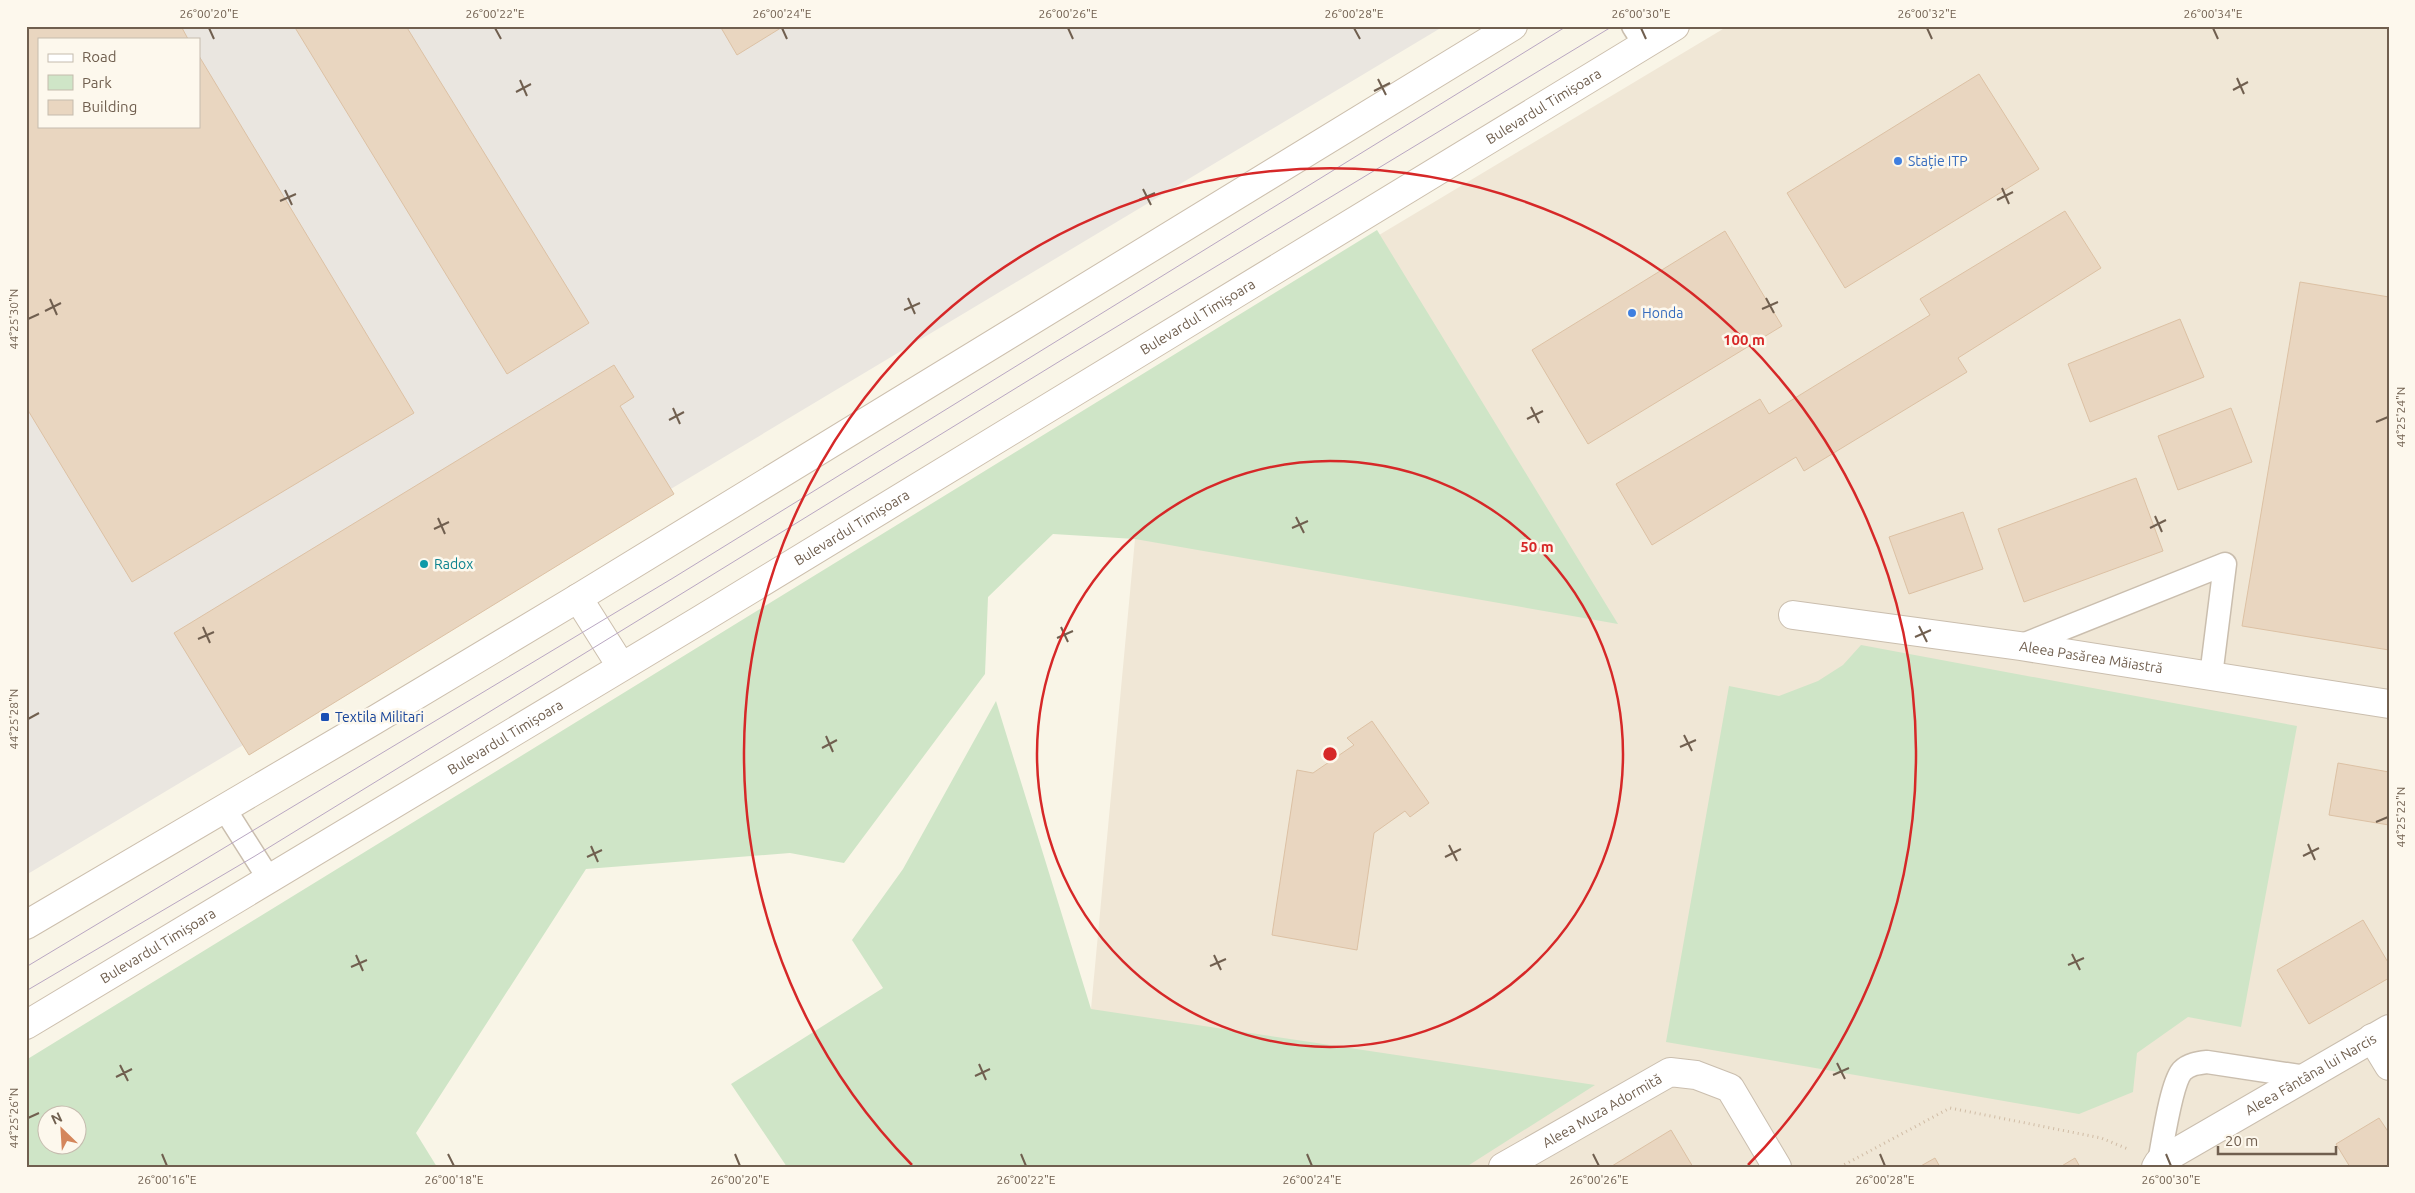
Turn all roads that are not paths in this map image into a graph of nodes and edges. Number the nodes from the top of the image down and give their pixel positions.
1 (1513, 26) edge
2 (1675, 26) edge
3 (1639, 35) edge
4 (578, 598) junction
5 (1793, 615) dead end
6 (2020, 646) junction
7 (621, 666) junction
8 (2211, 676) junction
9 (2389, 704) edge
10 (224, 808) junction
11 (269, 879) junction
12 (26, 925) edge
13 (26, 1026) edge
14 (2381, 1034) edge
15 (2389, 1066) edge
16 (2306, 1078) junction
17 (2158, 1164) edge
18 (1502, 1167) edge
19 (1777, 1167) edge

1 - 4 main road
2 - 3 main road, Bulevardul Timișoara
3 - 7 main road, Bulevardul Timișoara
4 - 7 main road
4 - 10 main road
5 - 6 main road, Aleea Pasărea Măiastră
6 - 8 main road, Aleea Pasărea Măiastră
6 - 8 lane
7 - 11 main road, Bulevardul Timișoara
8 - 9 main road, Aleea Pasărea Măiastră
10 - 11 lane
10 - 12 main road
11 - 13 main road, Bulevardul Timișoara
14 - 15 main road
14 - 16 main road, Aleea Fântâna lui Narcis
16 - 17 main road, Aleea Fântâna lui Narcis
16 - 17 lane
18 - 19 main road, Aleea Muza Adormită

